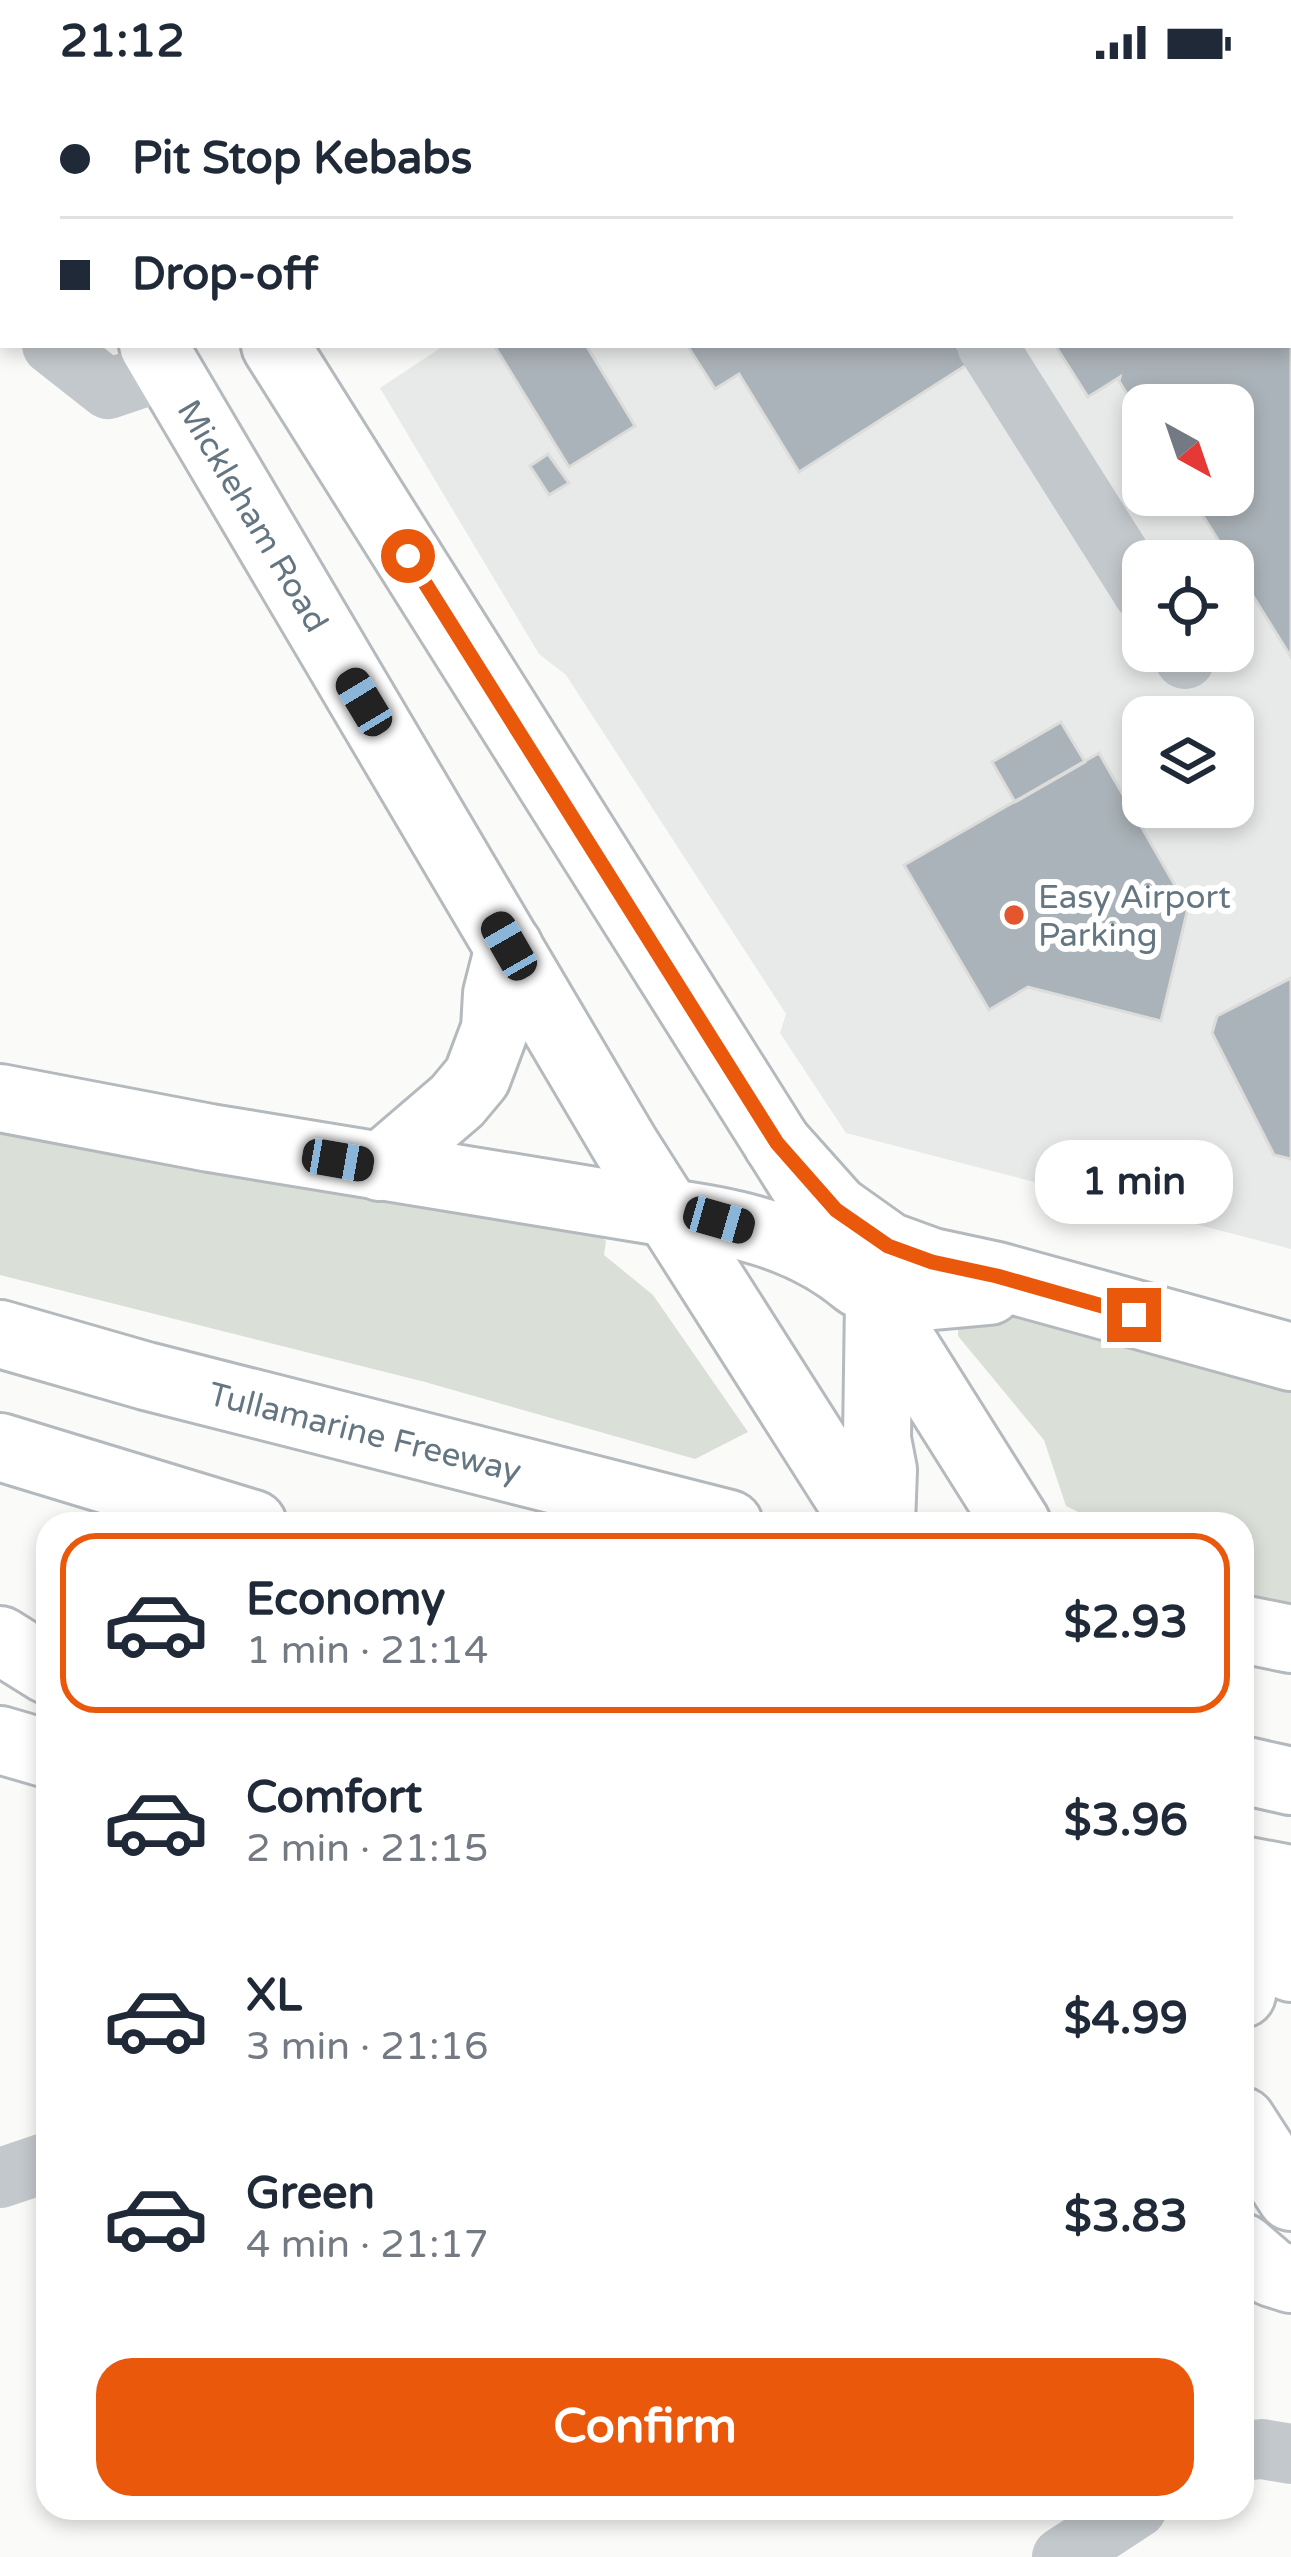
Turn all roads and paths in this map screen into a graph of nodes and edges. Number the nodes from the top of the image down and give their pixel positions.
1 (56, 348) edge
2 (277, 348) edge
3 (989, 348) edge
4 (177, 353) edge
5 (1122, 559) edge
6 (509, 946) junction
7 (0, 1098) edge
8 (777, 1143) junction
9 (380, 1167) junction
10 (668, 1213) junction
11 (1055, 1294) junction
12 (879, 1301) junction
13 (0, 1334) edge
14 (1291, 1357) edge
15 (0, 1448) edge
16 (213, 1512) edge
17 (682, 1512) edge
18 (858, 1512) edge
19 (881, 1512) edge
20 (1010, 1512) edge
21 (0, 1626) edge
22 (1254, 1632) edge
23 (36, 1633) edge
24 (1291, 1639) edge
25 (0, 1640) edge
26 (36, 1662) edge
27 (0, 1740) edge
28 (36, 1750) edge
29 (1254, 1772) edge
30 (1291, 1780) edge
31 (1265, 1906) edge
32 (1254, 1948) edge
33 (1254, 2104) edge
34 (1291, 2126) edge
35 (1254, 2140) edge
36 (36, 2166) edge
37 (0, 2178) edge
38 (1291, 2197) edge
39 (1254, 2257) edge
40 (1291, 2279) edge
41 (1119, 2520) edge
42 (1062, 2557) edge

1 - 4 street, Mickleham Road
2 - 8 main road
3 - 5 street
4 - 6 main road, Mickleham Road
6 - 9 main road
6 - 10 main road, Mickleham Road
7 - 9 main road
8 - 11 main road
8 - 12 main road
9 - 10 main road
10 - 12 main road
10 - 18 main road, Mickleham Road
11 - 12 main road
11 - 14 main road
12 - 19 main road
12 - 20 main road
13 - 17 main road, Tullamarine Freeway
15 - 16 main road
21 - 23 main road
22 - 24 main road
25 - 26 main road
27 - 28 main road
29 - 30 main road
31 - 32 main road
33 - 34 main road
35 - 38 main road
36 - 37 street
39 - 40 main road
41 - 42 street

